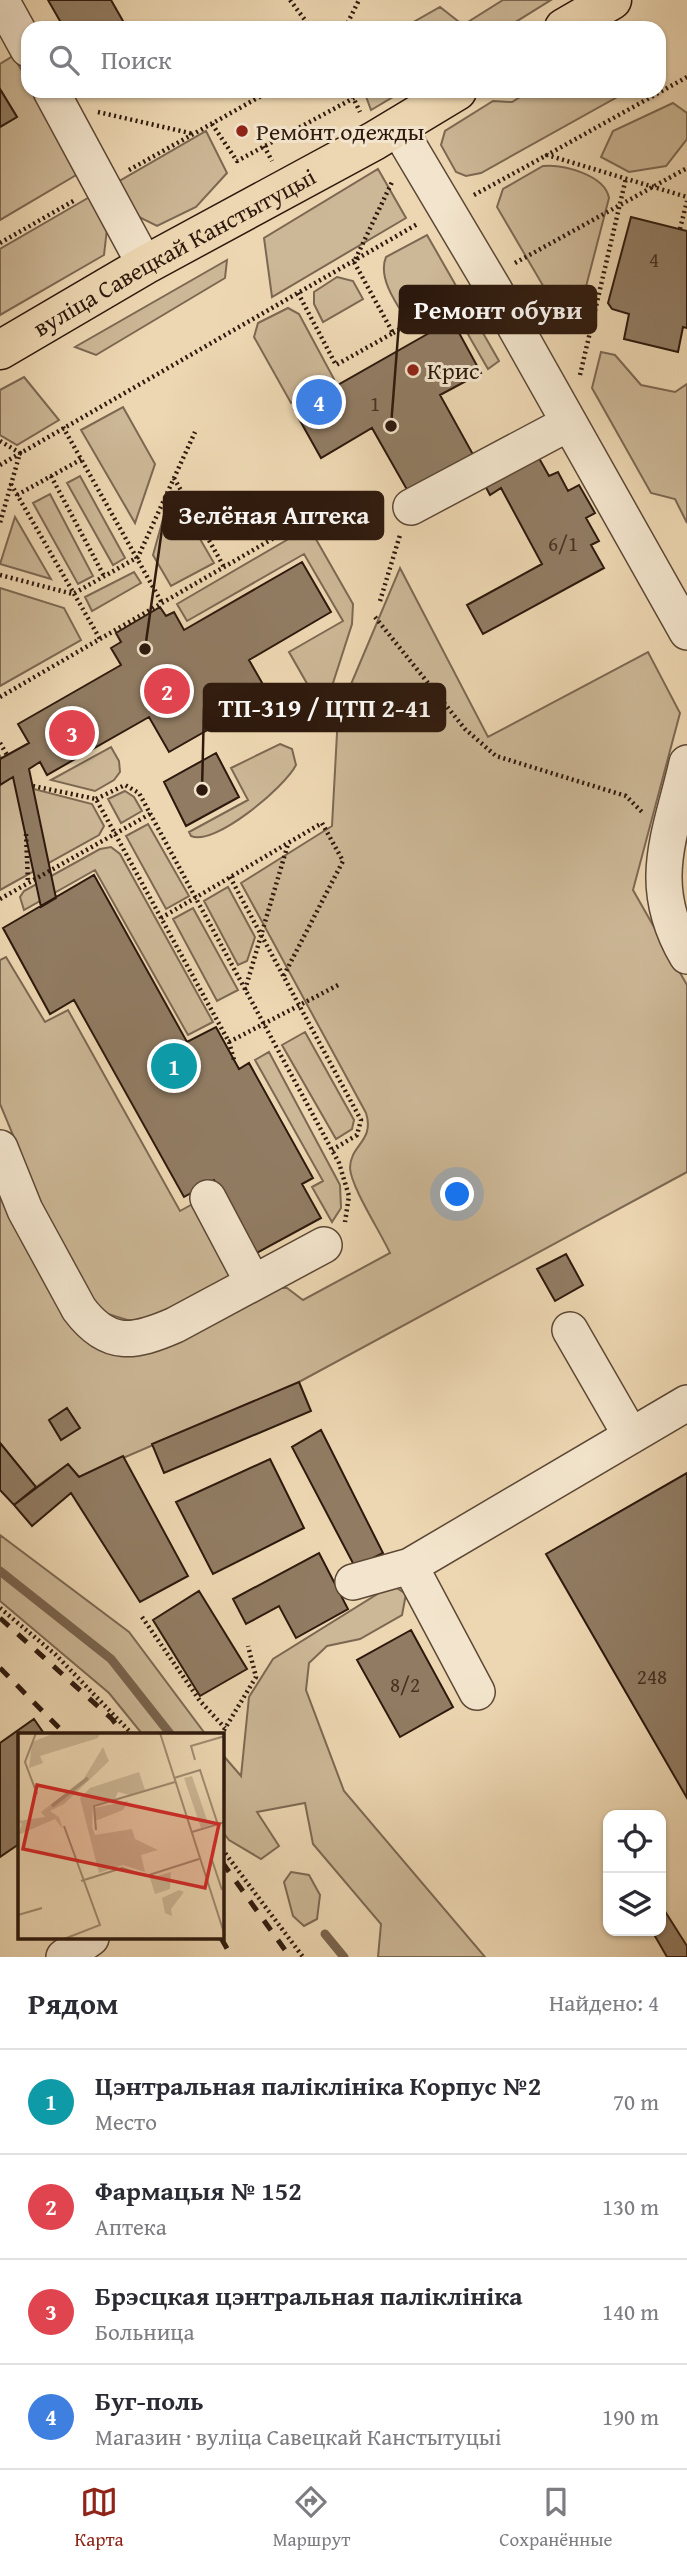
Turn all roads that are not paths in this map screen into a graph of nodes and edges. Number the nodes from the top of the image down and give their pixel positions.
1 (612, 0) edge
2 (3, 10) edge
3 (577, 21) edge
4 (21, 39) edge
5 (55, 98) edge
6 (440, 98) edge
7 (380, 123) junction
8 (145, 265) junction
9 (0, 350) edge
10 (569, 423) junction
11 (410, 507) road end
12 (687, 632) edge
13 (687, 763) edge
14 (687, 956) edge
15 (0, 1148) edge
16 (208, 1198) dead end
17 (324, 1245) road end
18 (253, 1283) junction
19 (570, 1330) dead end
20 (687, 1404) edge
21 (631, 1436) junction
22 (410, 1566) junction
23 (353, 1582) dead end
24 (477, 1692) dead end
25 (88, 1940) edge
26 (64, 1957) edge

1 - 3 main road
2 - 4 lane
5 - 8 lane
6 - 7 main road, вуліца Савецкай Канстытуцыі
7 - 8 main road, вуліца Савецкай Канстытуцыі
7 - 10 lane
8 - 9 main road, вуліца Савецкай Канстытуцыі
10 - 11 lane
10 - 12 lane
13 - 14 lane
15 - 18 lane
16 - 18 lane
17 - 18 lane
19 - 21 lane
20 - 21 lane
21 - 22 lane
22 - 23 lane
22 - 24 lane
25 - 26 lane

